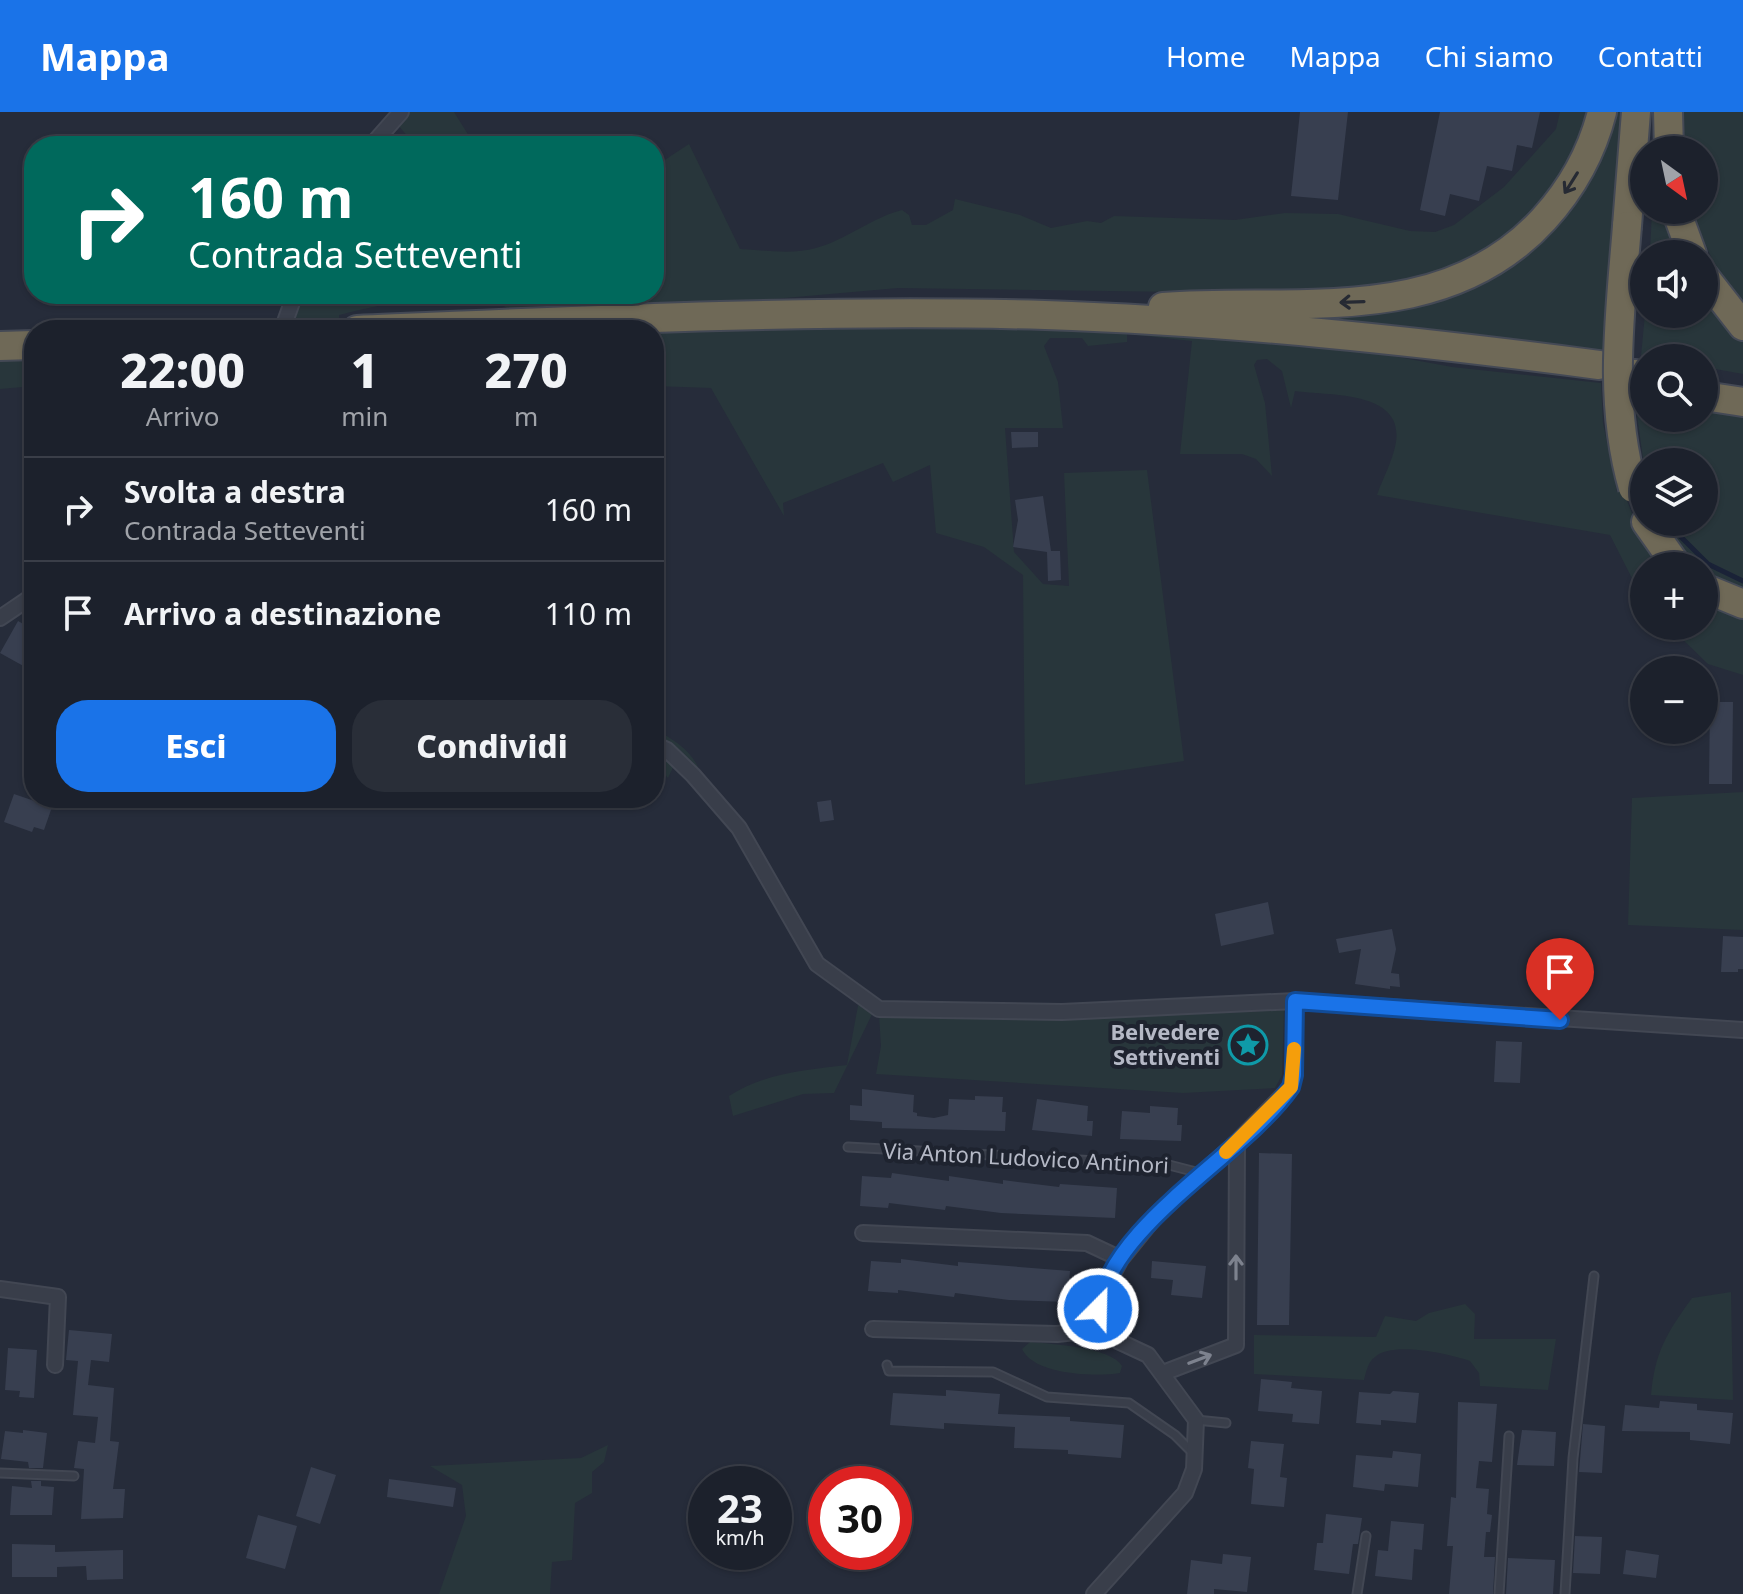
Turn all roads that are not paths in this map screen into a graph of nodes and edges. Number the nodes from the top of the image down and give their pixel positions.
1 (401, 112) edge
2 (1602, 112) edge
3 (1636, 112) edge
4 (1668, 112) edge
5 (380, 136) edge
6 (1669, 136) edge
7 (1718, 294) edge
8 (1046, 315) junction
9 (606, 320) edge
10 (1743, 326) edge
11 (24, 345) edge
12 (0, 346) edge
13 (1599, 365) dead end
14 (1718, 383) edge
15 (1743, 387) edge
16 (1718, 398) edge
17 (1743, 402) edge
18 (1630, 475) edge
19 (1718, 594) edge
20 (1743, 604) edge
21 (24, 606) edge
22 (0, 618) edge
23 (664, 749) edge
24 (1295, 1001) junction
25 (1743, 1030) edge
26 (1237, 1142) junction
27 (848, 1147) dead end
28 (1202, 1173) junction
29 (863, 1233) dead end
30 (1121, 1259) junction
31 (1594, 1276) dead end
32 (0, 1289) edge
33 (873, 1329) dead end
34 (1104, 1329) junction
35 (55, 1365) dead end
36 (887, 1365) dead end
37 (1163, 1373) junction
38 (1196, 1420) junction
39 (1226, 1423) dead end
40 (1509, 1436) dead end
41 (1194, 1454) junction
42 (0, 1473) edge
43 (74, 1476) dead end
44 (1366, 1536) dead end
45 (1094, 1594) edge
46 (1357, 1594) edge
47 (1499, 1594) edge
48 (1565, 1594) edge

1 - 5 street
2 -> 8 highway
3 - 18 highway, bridge
4 - 6 highway
7 - 10 highway
8 - 9 highway
8 - 13 highway
11 - 12 highway
14 - 15 highway
16 - 17 highway
19 - 20 highway
21 - 22 street
23 - 24 street
24 - 25 street
24 - 26 street, Via Anton Ludovico Antinori
26 - 28 street, Via Anton Ludovico Antinori
37 -> 26 street
27 - 28 lane, Via Anton Ludovico Antinori
28 - 30 street, Via Anton Ludovico Antinori
29 - 30 street
30 - 34 street, Via Anton Ludovico Antinori
31 - 48 lane
32 - 35 street
33 - 34 street
34 - 37 street
36 - 41 lane
37 - 38 street
38 - 39 lane
38 - 41 street
40 - 47 lane
41 - 45 street
42 - 43 lane
44 - 46 lane

